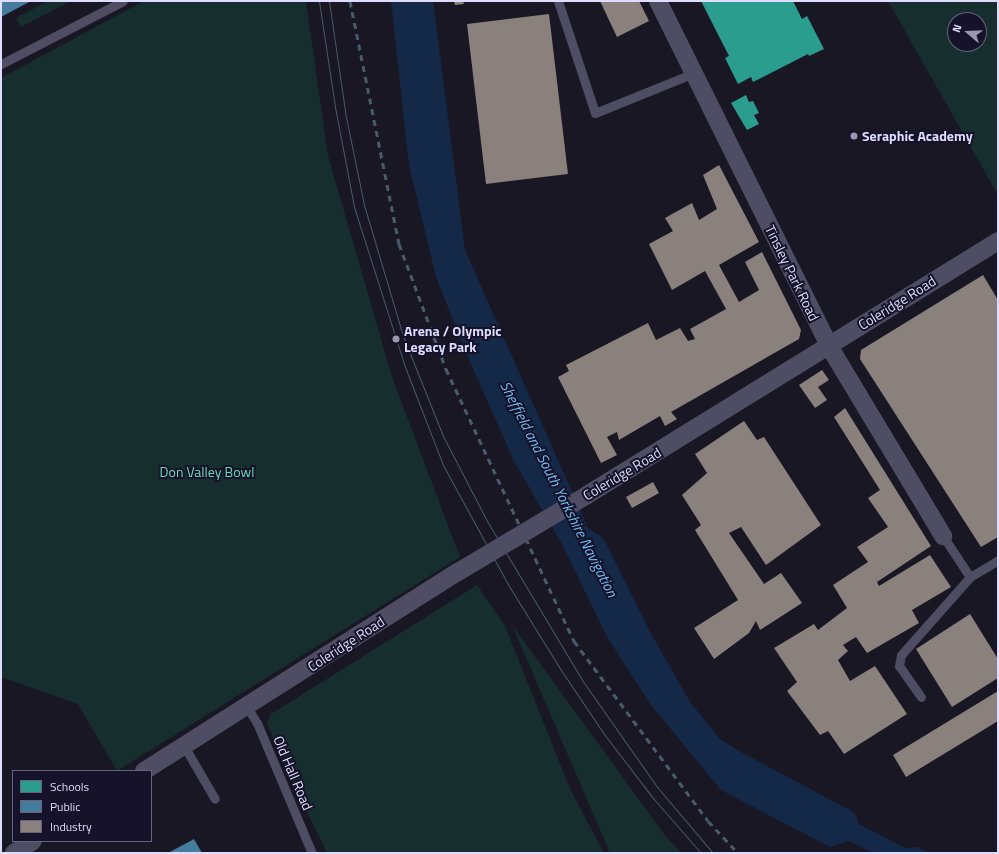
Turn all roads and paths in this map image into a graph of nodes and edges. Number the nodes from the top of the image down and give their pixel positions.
1 (123, 1) edge
2 (558, 1) edge
3 (658, 1) edge
4 (1, 64) edge
5 (694, 73) junction
6 (998, 241) edge
7 (829, 346) junction
8 (943, 536) joint
9 (998, 560) edge
10 (970, 577) junction
11 (921, 697) dead end
12 (246, 705) junction
13 (184, 746) junction
14 (146, 770) edge
15 (215, 798) dead end
16 (31, 842) edge
17 (16, 852) edge
18 (312, 853) edge

1 - 4 lane
2 - 5 lane
3 - 5 street, Tinsley Park Road
5 - 7 street, Tinsley Park Road
6 - 7 street, Coleridge Road
7 - 8 street, Tinsley Park Road
7 - 12 street, Coleridge Road, bridge
8 - 10 lane
9 - 10 lane
10 - 11 lane
12 - 13 street, Coleridge Road
12 - 18 lane, Old Hall Road
13 - 14 street, Coleridge Road
13 - 15 lane
16 - 17 street

